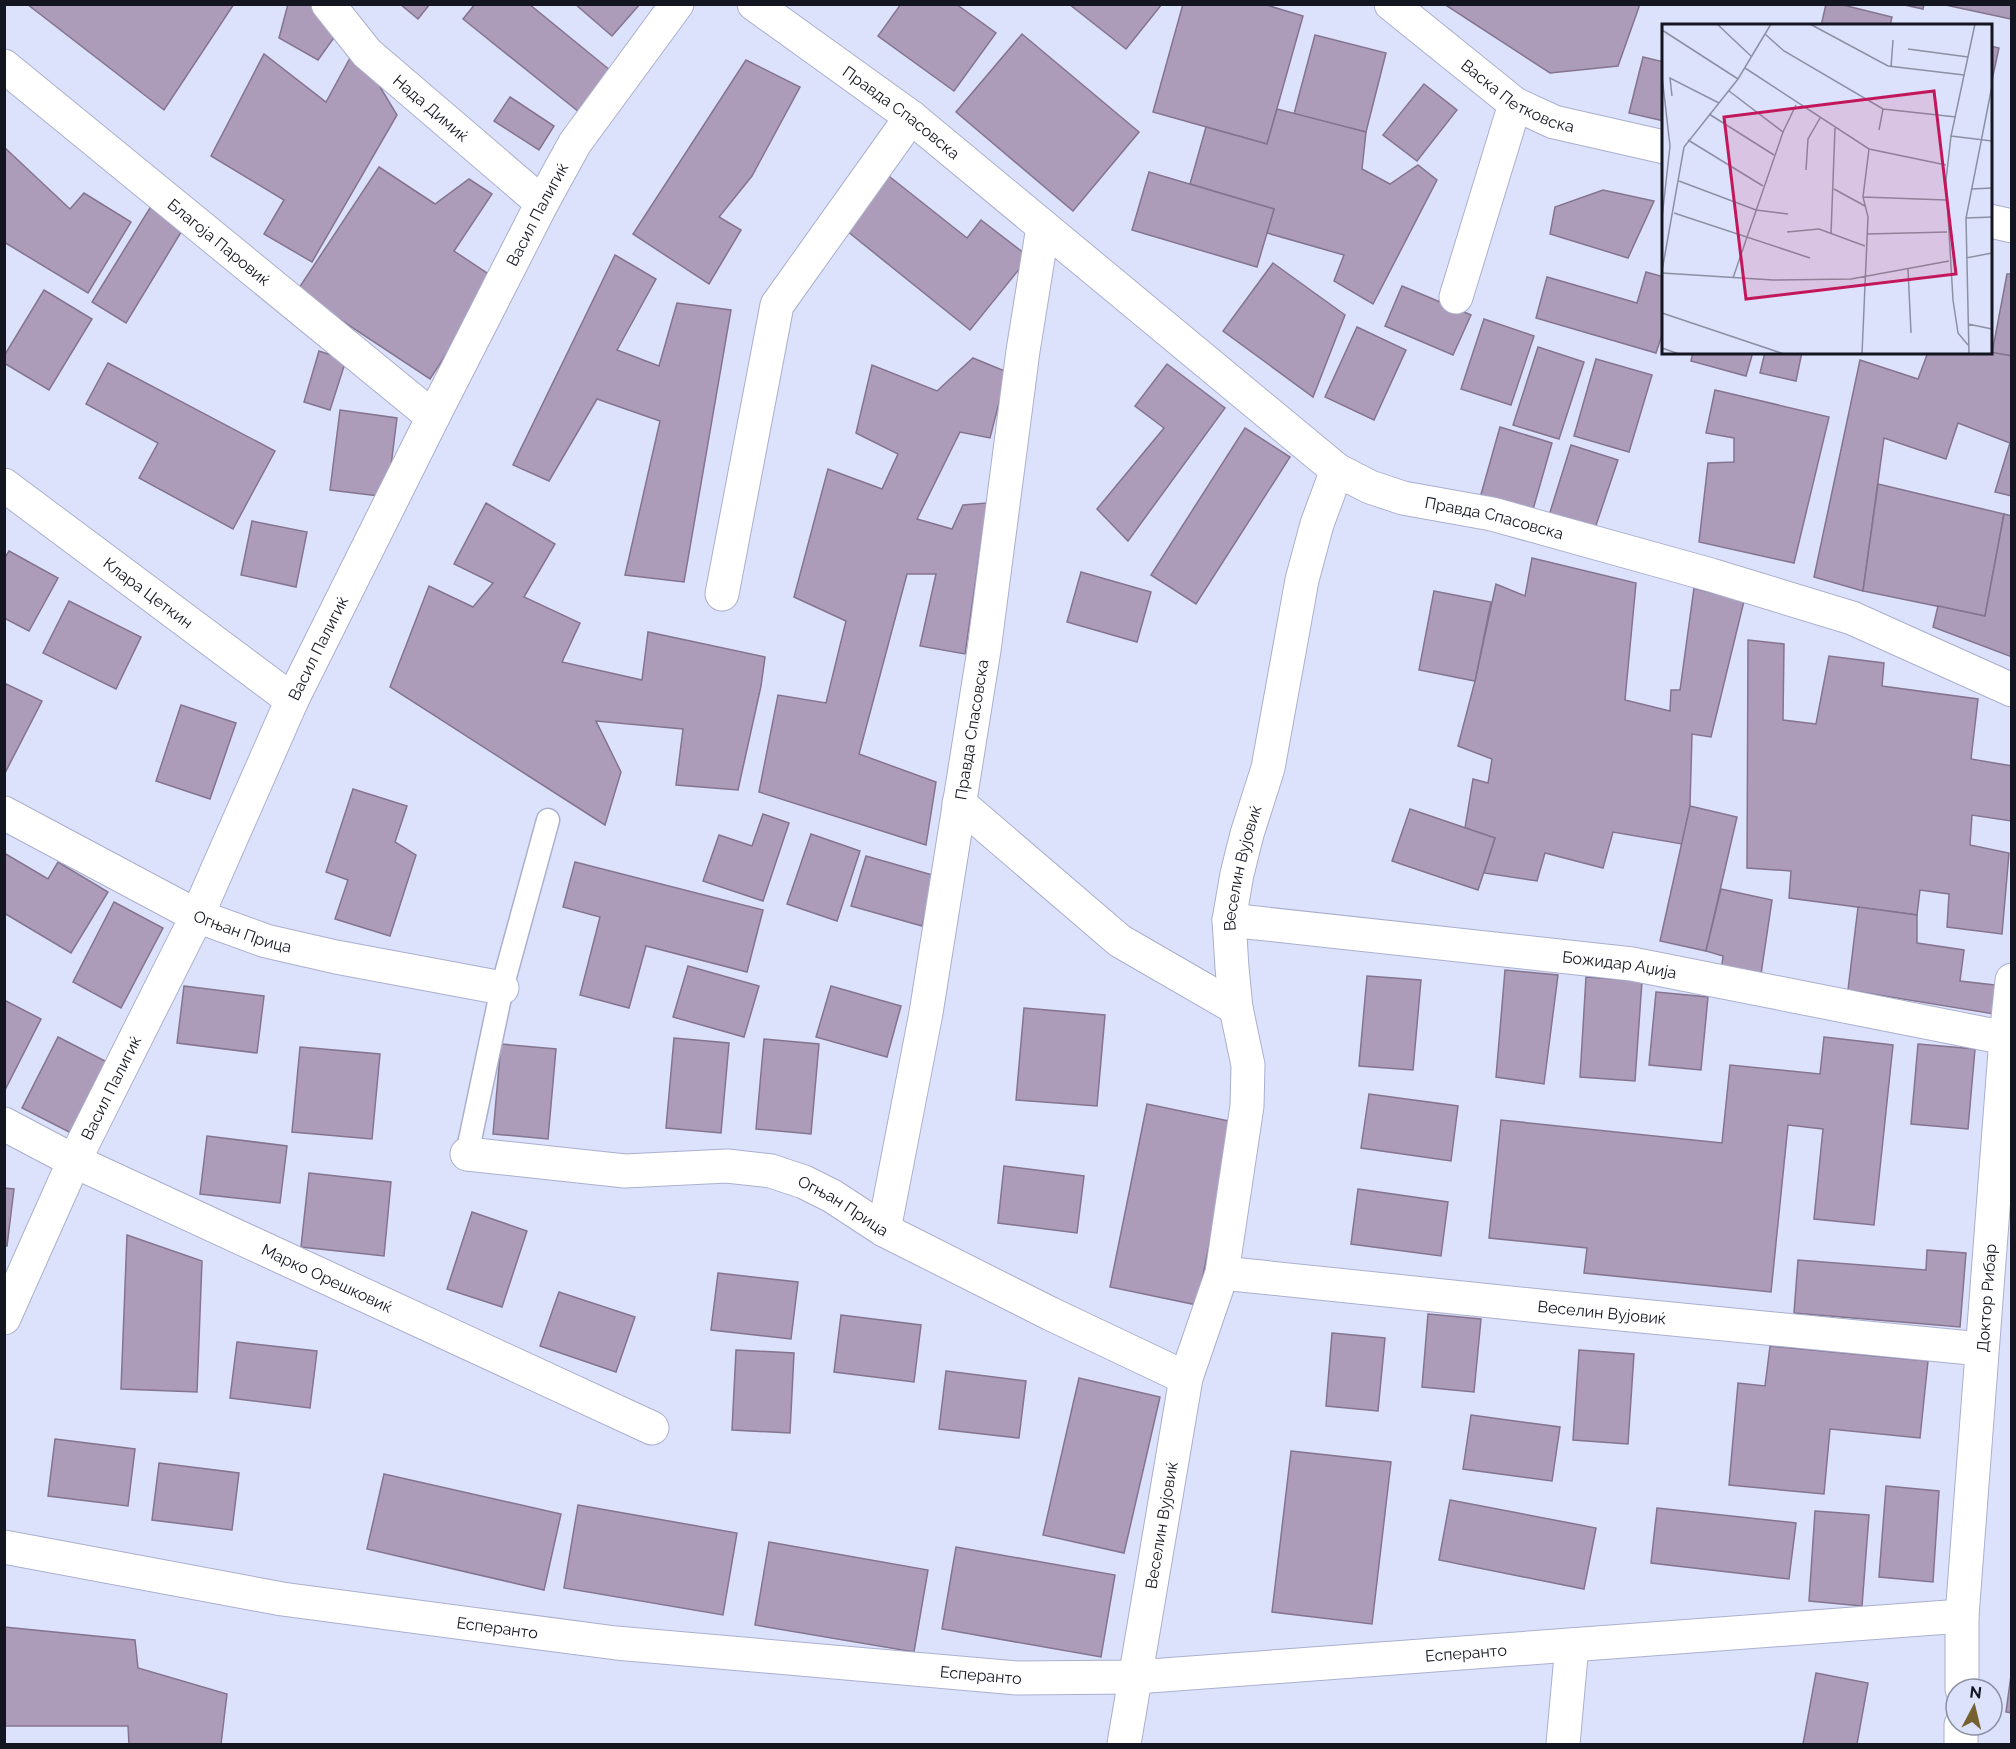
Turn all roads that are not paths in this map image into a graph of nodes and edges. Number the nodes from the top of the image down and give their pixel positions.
1 (328, 4) edge
2 (677, 4) edge
3 (754, 4) edge
4 (1391, 4) edge
5 (4, 66) edge
6 (1515, 104) junction
7 (911, 117) junction
8 (1662, 147) edge
9 (542, 203) junction
10 (1992, 221) edge
11 (2012, 226) edge
12 (1043, 227) junction
13 (1456, 297) dead end
14 (433, 417) junction
15 (1337, 470) junction
16 (4, 485) edge
17 (722, 594) dead end
18 (2012, 690) edge
19 (292, 700) junction
20 (959, 803) junction
21 (4, 813) edge
22 (548, 820) dead end
23 (197, 916) junction
24 (1229, 920) junction
25 (2012, 980) edge
26 (502, 988) junction
27 (1236, 1008) junction
28 (2006, 1038) junction
29 (4, 1124) edge
30 (467, 1154) joint
31 (74, 1161) junction
32 (884, 1230) junction
33 (1222, 1273) junction
34 (4, 1318) edge
35 (1982, 1349) junction
36 (1186, 1378) junction
37 (652, 1428) dead end
38 (4, 1547) edge
39 (1962, 1616) junction
40 (1572, 1645) junction
41 (1136, 1677) junction
42 (1962, 1677) edge
43 (1124, 1744) edge
44 (1563, 1744) edge

1 - 9 street, Нада Димиќ
2 - 9 street, Васил Палигиќ
3 - 7 street, Правда Спасовска
4 - 6 street, Васка Петковска
5 - 14 street, Благоја Паровиќ
6 - 8 street, Васка Петковска
6 - 13 street
7 - 12 street, Правда Спасовска
7 - 17 street
9 - 14 street, Васил Палигиќ
10 - 11 street
12 - 15 street, Правда Спасовска
12 - 20 street, Правда Спасовска
14 - 19 street, Васил Палигиќ
15 - 18 street, Правда Спасовска
15 - 24 street, Веселин Вујовиќ
16 - 19 street, Клара Цеткин
19 - 23 street, Васил Палигиќ
20 - 27 street
20 - 32 street, Правда Спасовска
21 - 23 street, Огњан Прица
22 - 26 lane
23 - 26 street, Огњан Прица
23 - 31 street, Васил Палигиќ
24 - 27 street, Веселин Вујовиќ
24 - 28 street, Божидар Аџија
25 - 28 street, Доктор Рибар
26 - 30 lane
27 - 33 street, Веселин Вујовиќ
28 - 35 street, Доктор Рибар
29 - 31 street, Марко Орешковиќ
30 - 32 street, Огњан Прица
31 - 34 street, Васил Палигиќ
31 - 37 street, Марко Орешковиќ
32 - 36 street, Огњан Прица
33 - 35 street, Веселин Вујовиќ
33 - 36 street, Веселин Вујовиќ
35 - 39 street, Доктор Рибар
36 - 41 street, Веселин Вујовиќ
38 - 41 street, Есперанто
39 - 40 street, Есперанто
39 - 42 street, Доктор Рибар
40 - 41 street, Есперанто
40 - 44 street
41 - 43 street, Веселин Вујовиќ

